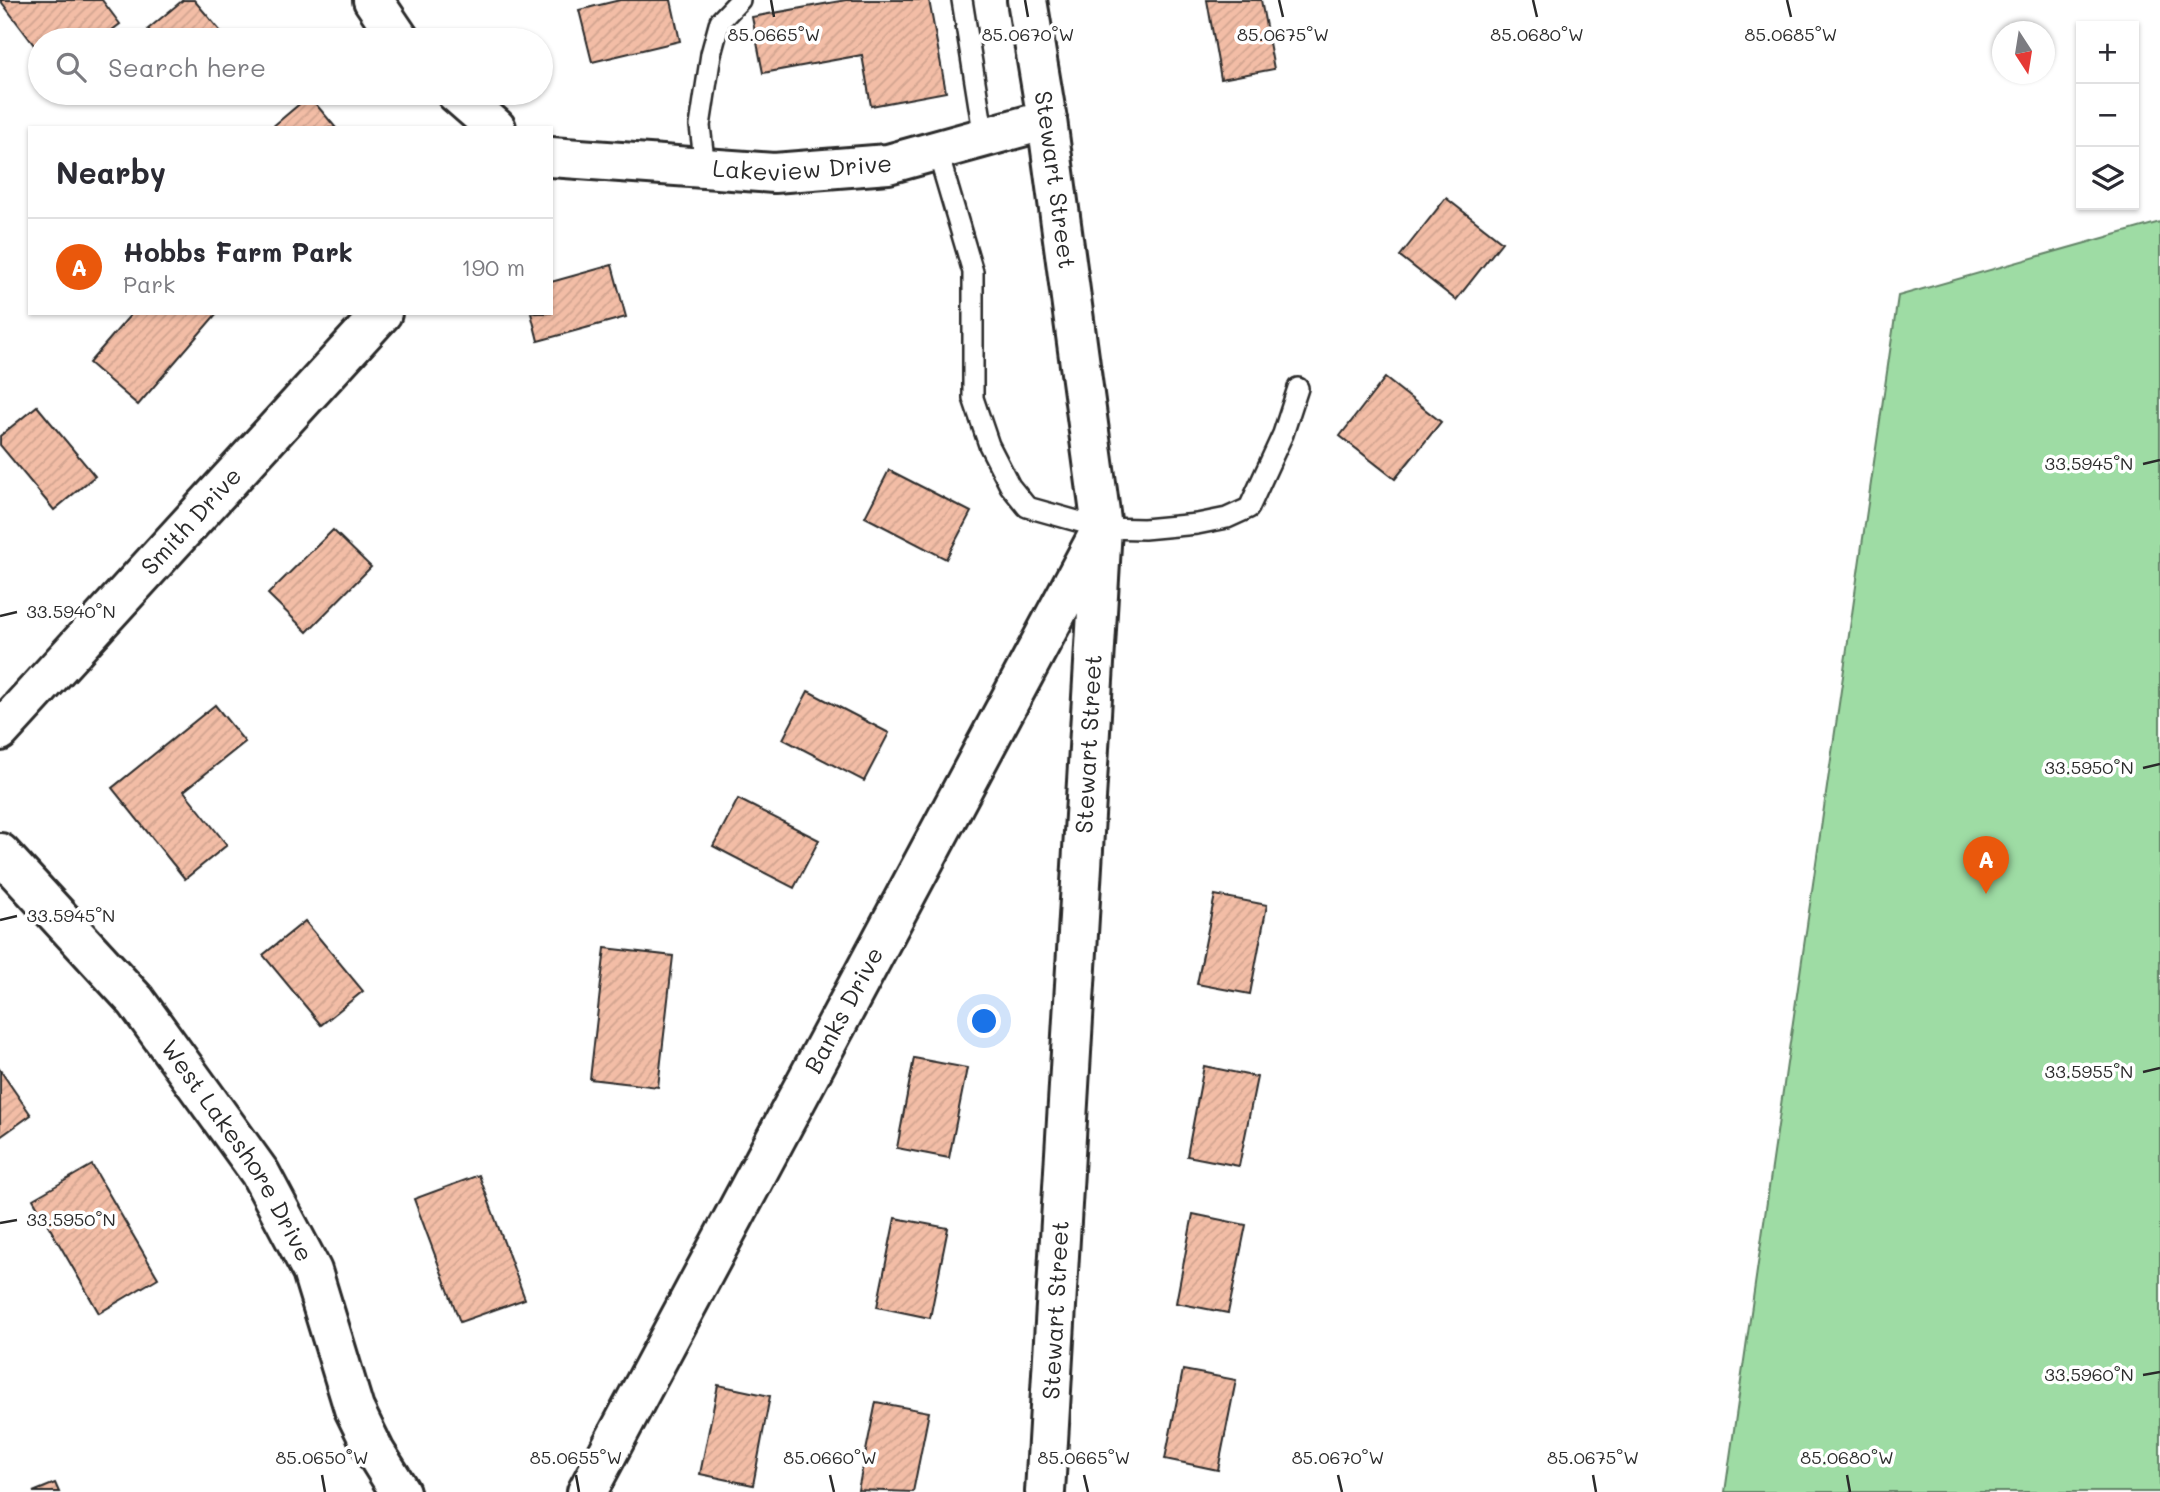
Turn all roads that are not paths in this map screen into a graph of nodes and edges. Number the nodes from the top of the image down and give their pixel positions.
1 (373, 0) edge
2 (740, 0) edge
3 (962, 0) edge
4 (1027, 0) edge
5 (392, 28) edge
6 (470, 105) edge
7 (1047, 120) junction
8 (494, 126) edge
9 (984, 138) junction
10 (937, 150) junction
11 (553, 157) edge
12 (705, 168) junction
13 (380, 315) edge
14 (1298, 388) dead end
15 (1102, 528) junction
16 (0, 731) edge
17 (0, 853) edge
18 (400, 1492) edge
19 (587, 1492) edge
20 (1045, 1492) edge

1 - 5 street
2 - 12 lane
3 - 9 lane
4 - 7 street, Stewart Street
6 - 8 street
7 - 9 street, Lakeview Drive
7 - 15 street, Stewart Street
9 - 10 street, Lakeview Drive
10 - 12 street, Lakeview Drive
10 - 15 lane
11 - 12 street, Lakeview Drive
13 - 16 street, Smith Drive
14 - 15 lane
15 - 19 street, Banks Drive
15 - 20 street, Stewart Street
17 - 18 street, West Lakeshore Drive

